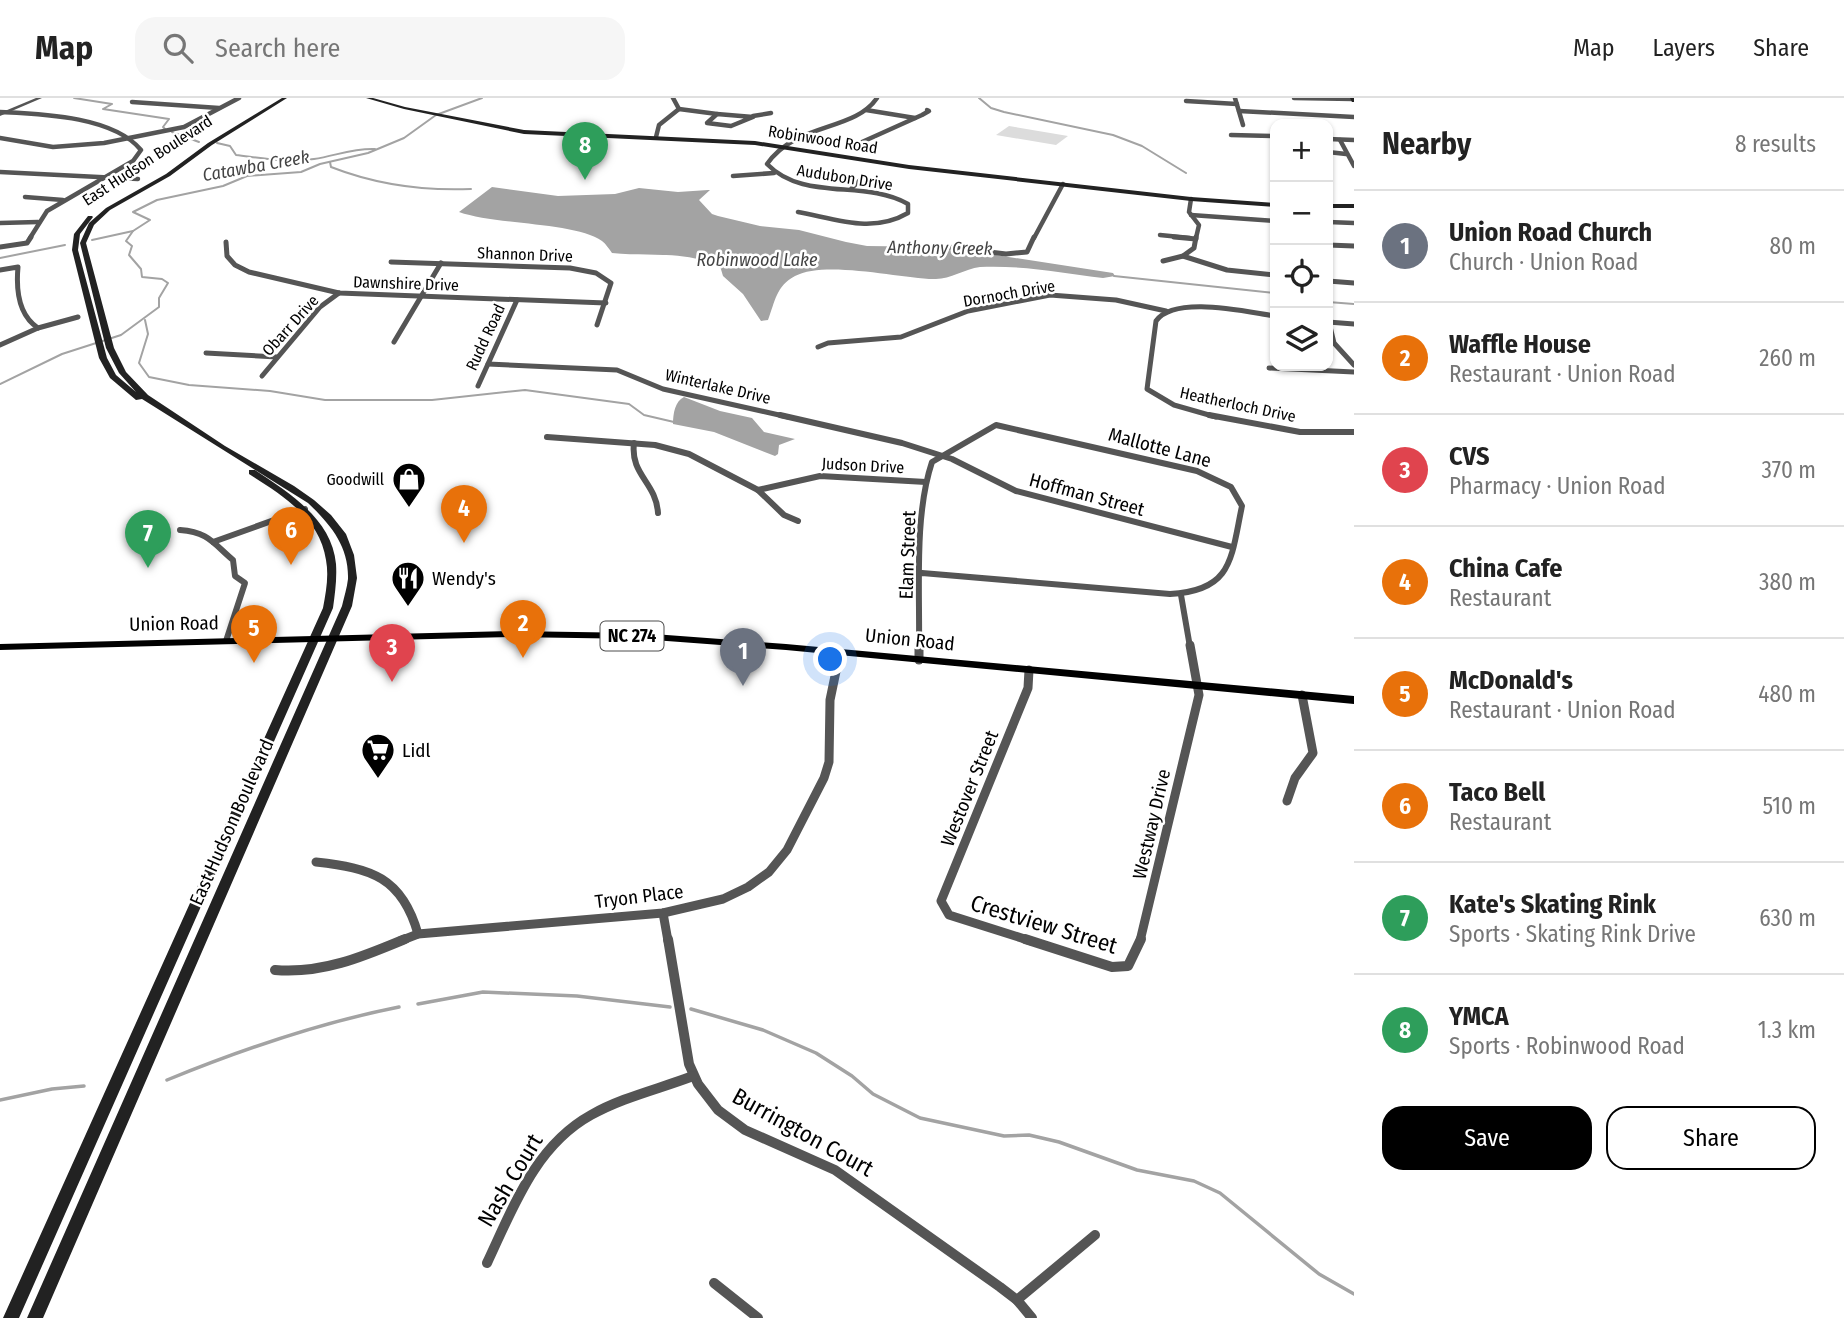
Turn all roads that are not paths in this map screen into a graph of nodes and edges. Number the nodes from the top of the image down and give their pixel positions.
1 (40, 98) edge
2 (239, 98) edge
3 (278, 98) edge
4 (285, 98) edge
5 (368, 98) edge
6 (673, 98) edge
7 (877, 98) edge
8 (1236, 98) edge
9 (1294, 98) edge
10 (1353, 99) edge
11 (1186, 101) dead end
12 (132, 102) dead end
13 (1237, 104) junction
14 (221, 108) junction
15 (679, 109) junction
16 (866, 110) junction
17 (927, 110) dead end
18 (1239, 111) junction
19 (7, 112) junction
20 (0, 113) edge
21 (771, 113) dead end
22 (717, 114) junction
23 (1304, 114) junction
24 (754, 116) junction
25 (1354, 117) edge
26 (915, 118) junction
27 (1307, 119) edge
28 (1243, 125) dead end
29 (1231, 135) dead end
30 (1270, 136) edge
31 (656, 137) junction
32 (0, 138) edge
33 (131, 139) junction
34 (1333, 139) edge
35 (1340, 140) junction
36 (1354, 140) edge
37 (862, 142) dead end
38 (783, 146) junction
39 (1333, 152) edge
40 (1346, 153) junction
41 (1354, 166) edge
42 (0, 172) edge
43 (774, 173) junction
44 (107, 176) junction
45 (733, 176) dead end
46 (863, 177) dead end
47 (138, 179) dead end
48 (1063, 184) junction
49 (851, 188) junction
50 (25, 197) dead end
51 (1191, 199) junction
52 (63, 200) junction
53 (1270, 205) edge
54 (1333, 206) edge
55 (1354, 206) edge
56 (798, 212) dead end
57 (1191, 215) junction
58 (1270, 221) edge
59 (38, 222) junction
60 (1333, 222) edge
61 (0, 223) edge
62 (1354, 223) edge
63 (1160, 235) dead end
64 (1196, 239) junction
65 (226, 242) dead end
66 (1333, 245) edge
67 (1346, 246) junction
68 (1354, 246) edge
69 (0, 247) edge
70 (948, 247) dead end
71 (1354, 253) edge
72 (1183, 256) junction
73 (1163, 261) dead end
74 (391, 262) dead end
75 (441, 263) junction
76 (0, 270) edge
77 (1270, 274) edge
78 (1333, 281) edge
79 (1354, 283) edge
80 (339, 293) junction
81 (422, 296) junction
82 (517, 300) junction
83 (606, 303) junction
84 (1166, 311) junction
85 (1270, 315) edge
86 (78, 317) dead end
87 (1333, 322) edge
88 (1354, 324) edge
89 (597, 325) dead end
90 (38, 328) junction
91 (1333, 340) edge
92 (394, 342) dead end
93 (0, 345) edge
94 (818, 347) dead end
95 (206, 353) dead end
96 (276, 357) junction
97 (488, 363) junction
98 (1354, 365) edge
99 (1269, 368) dead end
100 (1354, 372) edge
101 (262, 376) dead end
102 (478, 386) dead end
103 (165, 413) junction
104 (1354, 432) edge
105 (547, 437) dead end
106 (634, 443) junction
107 (939, 456) junction
108 (926, 482) junction
109 (758, 490) junction
110 (305, 509) junction
111 (658, 513) dead end
112 (798, 521) dead end
113 (180, 530) dead end
114 (213, 542) junction
115 (1232, 547) junction
116 (922, 573) junction
117 (1181, 595) junction
118 (333, 638) junction
119 (316, 639) junction
120 (226, 641) junction
121 (0, 647) edge
122 (839, 652) junction
123 (919, 660) junction
124 (1029, 670) junction
125 (1199, 686) junction
126 (1302, 695) junction
127 (1354, 701) edge
128 (1287, 801) dead end
129 (316, 862) dead end
130 (663, 913) junction
131 (949, 915) joint
132 (418, 934) junction
133 (1128, 966) joint
134 (275, 970) dead end
135 (692, 1076) junction
136 (1095, 1235) dead end
137 (487, 1263) dead end
138 (714, 1283) dead end
139 (1017, 1300) junction
140 (11, 1318) edge
141 (35, 1318) edge
142 (758, 1318) edge
143 (1032, 1318) edge

1 - 19 street
2 - 14 street
3 - 103 main road, East Hudson Boulevard
4 - 103 main road, East Hudson Boulevard
5 - 31 main road, Robinwood Road
6 - 15 street
7 - 16 street
8 - 13 street
9 - 10 street
11 - 13 street
12 - 14 street
13 - 18 street
14 - 33 street
15 - 22 street
15 - 31 street
16 - 26 street
16 - 38 street
17 - 26 street
18 - 23 street
18 - 28 street
19 - 20 street
19 - 33 street
21 - 24 street
22 - 24 street
22 - 24 street
23 - 25 street
23 - 27 street
26 - 37 street
29 - 30 street
31 - 38 main road, Robinwood Road
32 - 33 street
33 - 44 street
34 - 35 street
35 - 36 street
35 - 40 street
38 - 43 street, Audubon Drive
38 - 48 main road, Robinwood Road
39 - 40 street
40 - 41 street
42 - 44 street
43 - 45 street
43 - 49 street, Audubon Drive
44 - 47 street
44 - 52 street
46 - 49 street
48 - 51 main road, Robinwood Road
48 - 70 street
49 - 56 street, Audubon Drive
50 - 52 street
51 - 53 main road, Robinwood Road
51 - 57 street
52 - 59 street
54 - 55 main road
57 - 58 street
57 - 64 street
59 - 61 street
59 - 69 street
60 - 62 street
63 - 64 street
64 - 72 street
65 - 80 street, Dawnshire Drive
66 - 67 street
67 - 68 street
67 - 71 street
72 - 73 street
72 - 77 street
74 - 75 street, Shannon Drive
75 - 81 street
75 - 83 street, Shannon Drive
76 - 90 street
78 - 79 street
80 - 81 street, Dawnshire Drive
80 - 96 street, Obarr Drive
81 - 82 street, Dawnshire Drive
81 - 92 street
82 - 83 street, Dawnshire Drive
82 - 97 street, Rudd Road
83 - 89 street
84 - 85 street
84 - 94 street, Dornoch Drive
84 - 104 street, Heatherloch Drive
86 - 90 street
87 - 88 street
90 - 93 street
91 - 98 street
95 - 96 street
96 - 101 street, Obarr Drive
97 - 102 street, Rudd Road
97 - 107 street, Winterlake Drive
99 - 100 street
103 - 110 main road, East Hudson Boulevard
103 - 118 main road, East Hudson Boulevard
105 - 106 street
106 - 109 street
106 - 111 street
107 - 108 street, Elam Street
107 - 115 street, Hoffman Street
107 - 115 street, Mallotte Lane
108 - 109 street, Judson Drive
108 - 116 street, Elam Street
109 - 112 street
110 - 114 street
110 - 119 main road, East Hudson Boulevard
113 - 114 street
114 - 120 street
115 - 117 street, Mallotte Lane
116 - 117 street, Mallotte Lane
116 - 123 street, Elam Street
117 - 125 street
118 - 119 main road, Union Road / NC 274
118 - 122 main road, Union Road / NC 274
118 - 141 main road, East Hudson Boulevard
119 - 120 main road, Union Road / NC 274
119 - 140 main road, East Hudson Boulevard
120 - 121 main road, Union Road / NC 274
122 - 123 main road, Union Road / NC 274
122 - 130 street, Tryon Place
123 - 124 main road, Union Road / NC 274
124 - 125 main road, Union Road / NC 274
124 - 131 street, Westover Street
125 - 126 main road, Union Road / NC 274
125 - 133 street, Westway Drive
126 - 127 main road, Union Road / NC 274
126 - 128 street
129 - 132 street
130 - 132 street, Tryon Place
130 - 135 street, Burrington Court
131 - 133 street, Crestview Street
132 - 134 street, Tryon Place
135 - 137 street, Nash Court
135 - 139 street, Burrington Court
136 - 139 street
138 - 142 street
139 - 143 street, Burrington Court

